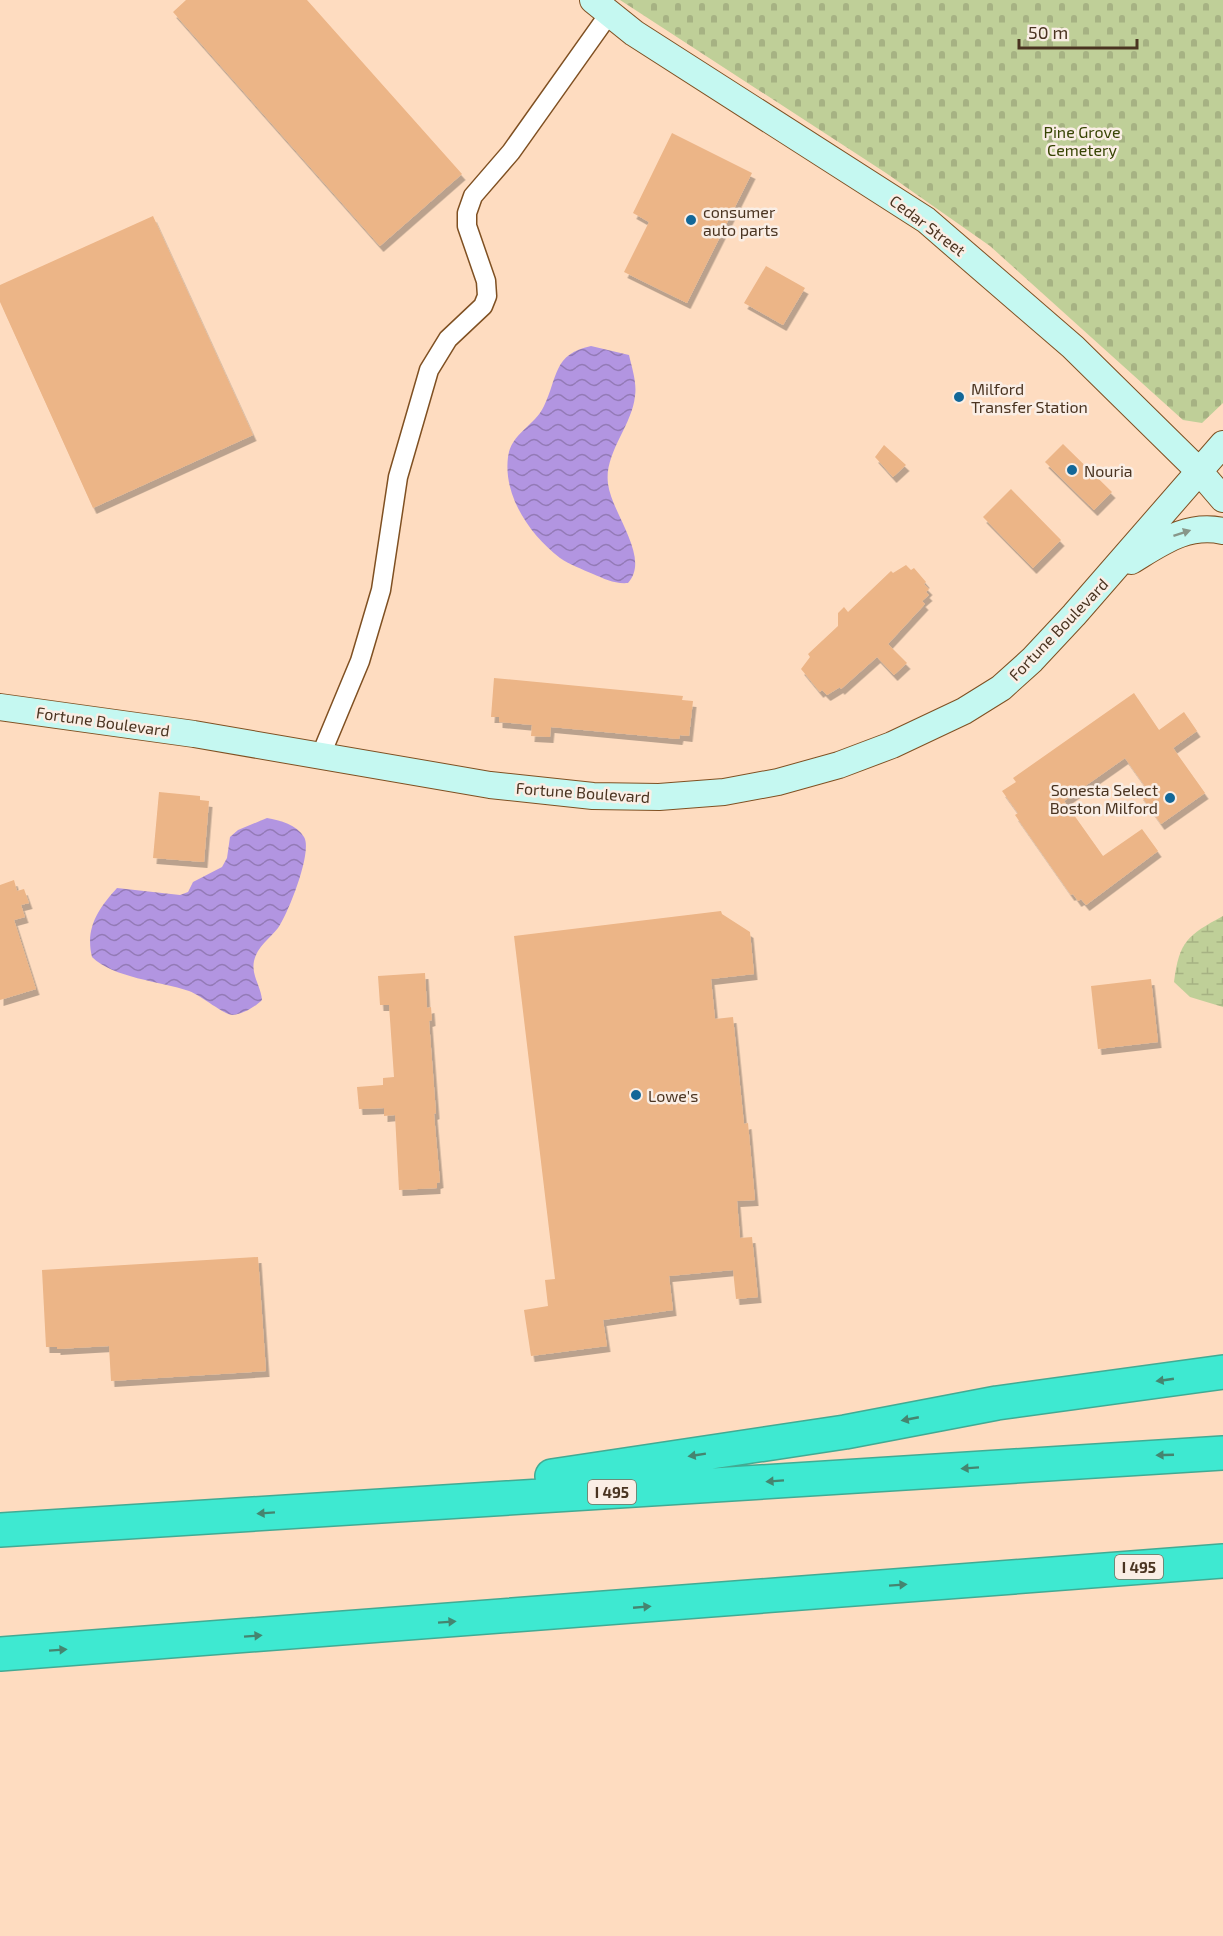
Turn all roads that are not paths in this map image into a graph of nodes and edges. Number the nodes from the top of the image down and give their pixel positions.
1 (601, 7) edge
2 (1223, 444) edge
3 (1199, 471) junction
4 (1223, 499) edge
5 (1223, 531) edge
6 (1113, 572) junction
7 (0, 707) edge
8 (320, 757) junction
9 (1223, 1372) edge
10 (1223, 1452) edge
11 (304, 1510) junction
12 (0, 1530) edge
13 (1223, 1561) edge
14 (1055, 1572) junction
15 (1223, 1578) edge
16 (0, 1654) edge

1 - 3 main road, Cedar Street
1 - 8 street
2 - 3 main road, Fortune Boulevard
3 - 4 main road, Cedar Street
3 - 6 main road, Fortune Boulevard
6 -> 5 main road
6 - 8 main road, Fortune Boulevard
7 - 8 main road, Fortune Boulevard
9 -> 11 highway
10 -> 11 highway, I 495
11 -> 12 highway, I 495
13 - 14 highway, I 495
14 - 15 highway
16 -> 14 highway, I 495

